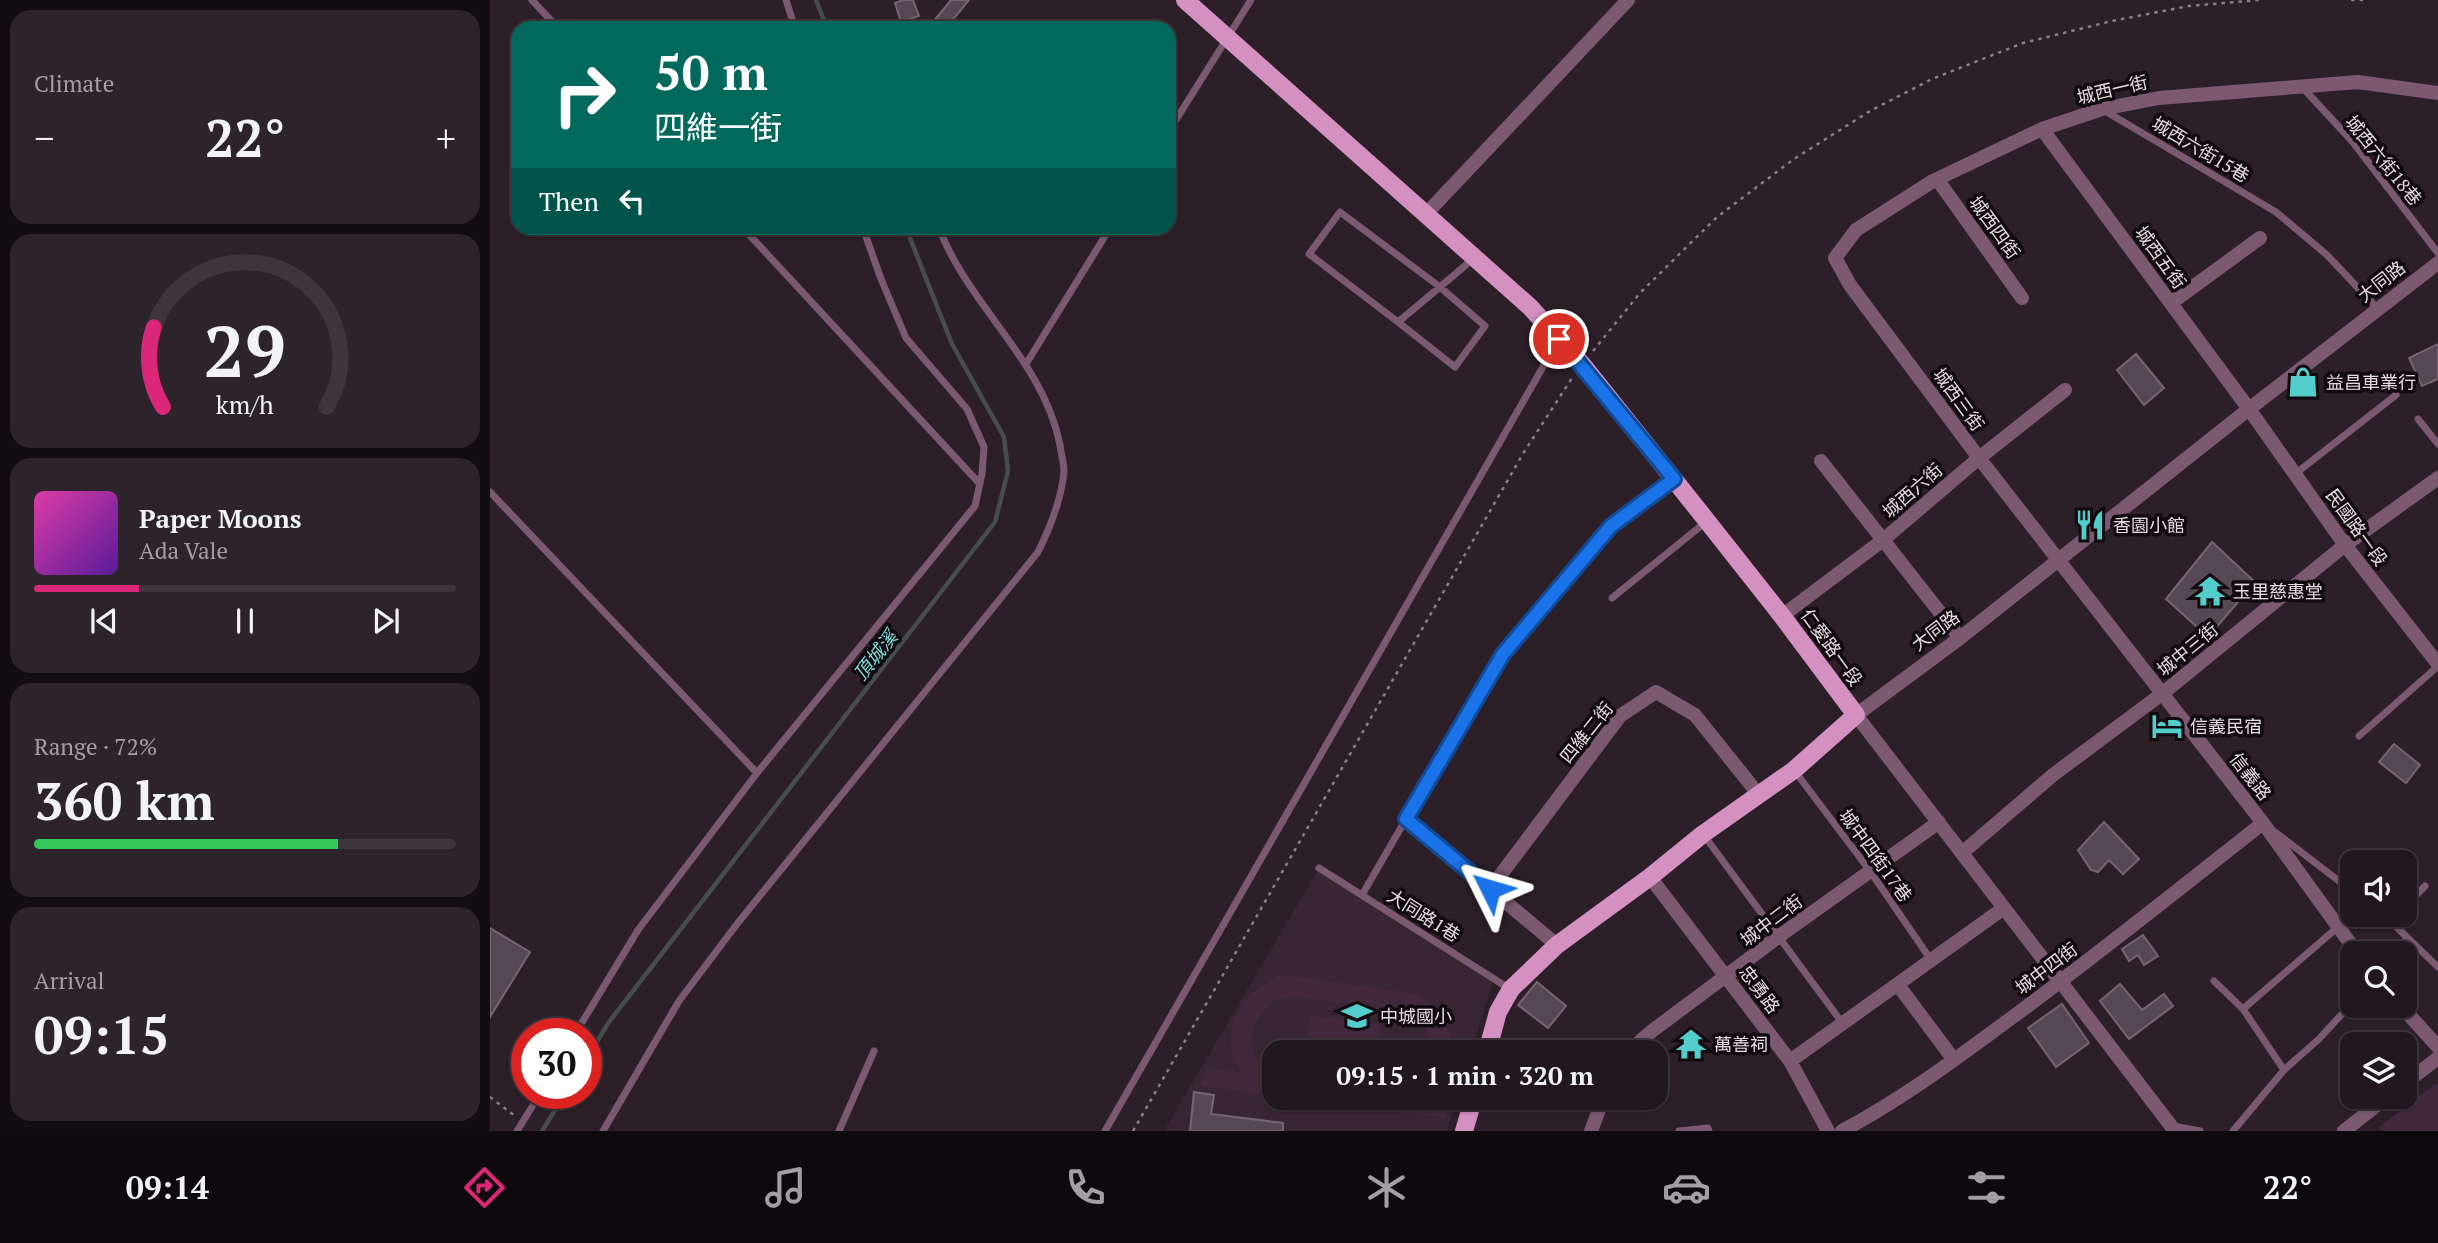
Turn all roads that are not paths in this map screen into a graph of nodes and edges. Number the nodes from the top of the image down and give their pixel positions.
1 (532, 0) edge
2 (786, 0) edge
3 (1185, 0) edge
4 (1251, 0) edge
5 (1628, 0) edge
6 (552, 21) edge
7 (793, 21) edge
8 (1227, 37) junction
9 (2303, 88) junction
10 (2438, 93) edge
11 (2102, 109) junction
12 (1176, 120) edge
13 (2042, 129) junction
14 (1937, 180) junction
15 (1426, 214) junction
16 (749, 235) edge
17 (865, 235) edge
18 (942, 235) edge
19 (1106, 235) edge
20 (2260, 238) dead end
21 (2438, 253) edge
22 (1474, 257) junction
23 (1835, 258) joint
24 (2438, 263) edge
25 (1440, 286) junction
26 (2022, 298) dead end
27 (2171, 303) junction
28 (2378, 309) junction
29 (1398, 322) junction
30 (1559, 339) junction
31 (1026, 364) junction
32 (2065, 390) dead end
33 (2396, 395) dead end
34 (2249, 409) junction
35 (2418, 419) dead end
36 (2438, 444) edge
37 (1979, 458) junction
38 (1821, 461) dead end
39 (2295, 474) junction
40 (2438, 478) edge
41 (1674, 479) junction
42 (980, 484) junction
43 (490, 492) edge
44 (1707, 521) junction
45 (1883, 540) junction
46 (2345, 545) junction
47 (2058, 559) junction
48 (1612, 598) dead end
49 (1782, 616) junction
50 (1960, 638) junction
51 (2438, 665) edge
52 (2163, 693) junction
53 (1856, 715) junction
54 (2359, 736) dead end
55 (1794, 770) junction
56 (757, 773) junction
57 (1759, 795) junction
58 (1406, 819) junction
59 (1938, 822) junction
60 (2263, 823) junction
61 (1703, 834) junction
62 (1962, 853) junction
63 (1320, 868) dead end
64 (1870, 871) junction
65 (1650, 877) junction
66 (2340, 882) edge
67 (2424, 886) dead end
68 (1490, 889) junction
69 (2417, 894) edge
70 (1362, 895) junction
71 (2004, 908) junction
72 (2339, 926) junction
73 (2400, 927) edge
74 (1778, 937) junction
75 (2407, 938) junction
76 (2349, 941) edge
77 (2405, 941) edge
78 (1557, 945) junction
79 (1931, 960) junction
80 (2438, 967) edge
81 (1727, 977) junction
82 (2214, 981) dead end
83 (2061, 982) junction
84 (1898, 985) junction
85 (1511, 989) junction
86 (2243, 1009) junction
87 (2340, 1016) edge
88 (585, 1018) edge
89 (2412, 1018) edge
90 (1844, 1025) junction
91 (1490, 1040) edge
92 (1642, 1040) edge
93 (2438, 1047) edge
94 (874, 1051) dead end
95 (2438, 1058) edge
96 (1954, 1060) junction
97 (1790, 1061) junction
98 (2284, 1070) junction
99 (2417, 1074) edge
100 (531, 1109) edge
101 (2372, 1109) edge
102 (1470, 1110) edge
103 (1599, 1110) edge
104 (2173, 1129) edge
105 (517, 1131) edge
106 (603, 1131) edge
107 (839, 1131) edge
108 (1105, 1131) edge
109 (1464, 1131) edge
110 (1591, 1131) edge
111 (1679, 1131) edge
112 (1709, 1131) edge
113 (1828, 1131) edge
114 (1842, 1131) edge
115 (2200, 1131) edge
116 (2233, 1131) edge
117 (2344, 1131) edge

1 - 6 lane
2 - 7 lane
3 - 8 main road, 仁愛路一段
4 - 8 lane
5 - 15 street
8 - 12 lane
8 - 15 main road, 仁愛路一段
9 - 10 street, 城西一街
9 - 11 street, 城西一街
9 - 21 lane, 城西六街18巷
11 - 13 street, 城西一街
11 - 28 lane, 城西六街15巷
13 - 14 street, 城西一街
13 - 27 street, 城西五街
14 - 23 street, 城西一街
14 - 26 street, 城西四街
15 - 22 main road, 仁愛路一段
16 - 42 lane
17 - 42 lane
18 - 31 lane
19 - 31 lane
20 - 27 street
22 - 25 lane
22 - 30 main road, 仁愛路一段
23 - 37 street, 城西三街
24 - 28 street, 大同路
25 - 29 lane
25 - 29 lane
25 - 29 lane
27 - 34 street, 城西五街
28 - 34 street, 大同路
30 - 41 main road, 仁愛路一段
30 - 108 lane
31 - 106 lane
32 - 37 street, 城西六街
33 - 39 lane
34 - 39 street, 民國路一段
34 - 47 street, 大同路
35 - 36 lane
37 - 45 street, 城西六街
37 - 47 street, 城西三街
38 - 45 street
39 - 46 street, 民國路一段
40 - 46 street, 城中三街
41 - 44 main road, 仁愛路一段
41 - 58 street
42 - 56 lane
43 - 56 lane
44 - 48 lane
44 - 49 main road, 仁愛路一段
45 - 49 street, 城西六街
45 - 50 street
46 - 51 street, 民國路一段
46 - 52 street, 城中三街
47 - 50 street, 大同路
47 - 52 street, 信義路
49 - 53 main road, 仁愛路一段
50 - 53 street, 大同路
51 - 54 lane
52 - 60 street, 信義路
52 - 62 street, 城中三街
53 - 55 main road, 大同路
53 - 59 street, 仁愛路一段
55 - 57 main road, 大同路
55 - 64 lane, 城中四街17巷
56 - 88 lane
57 - 61 main road, 大同路
57 - 68 street, 四維二街
58 - 68 street
58 - 70 lane
59 - 62 street, 仁愛路一段
59 - 64 street, 城中二街
60 - 66 lane
60 - 72 street, 信義路
60 - 83 street, 城中四街
61 - 65 main road, 大同路
61 - 74 lane
62 - 71 street, 仁愛路一段
63 - 70 lane, 大同路1巷
64 - 74 street, 城中二街
64 - 79 lane, 城中四街17巷
65 - 78 main road, 大同路
65 - 81 street, 忠勇路
67 - 69 lane
68 - 78 street
70 - 85 lane, 大同路1巷
71 - 79 street
71 - 83 street, 仁愛路一段
72 - 76 street, 信義路
72 - 86 lane
73 - 75 lane
74 - 81 street, 城中二街
74 - 90 lane
75 - 77 lane
75 - 80 lane
78 - 85 main road, 大同路
79 - 84 street
81 - 92 street, 城中二街
81 - 97 street, 忠勇路
82 - 86 lane
83 - 96 street, 城中四街
83 - 104 street, 仁愛路一段
84 - 90 street
84 - 96 street
85 - 91 main road, 大同路
86 - 98 lane
87 - 98 lane
89 - 93 street
90 - 97 street
94 - 107 lane
95 - 99 street
96 - 114 street, 城中四街
97 - 113 street, 忠勇路
98 - 116 lane
100 - 105 lane
101 - 117 street
102 - 109 main road
103 - 110 street
104 - 115 lane
111 - 112 lane

